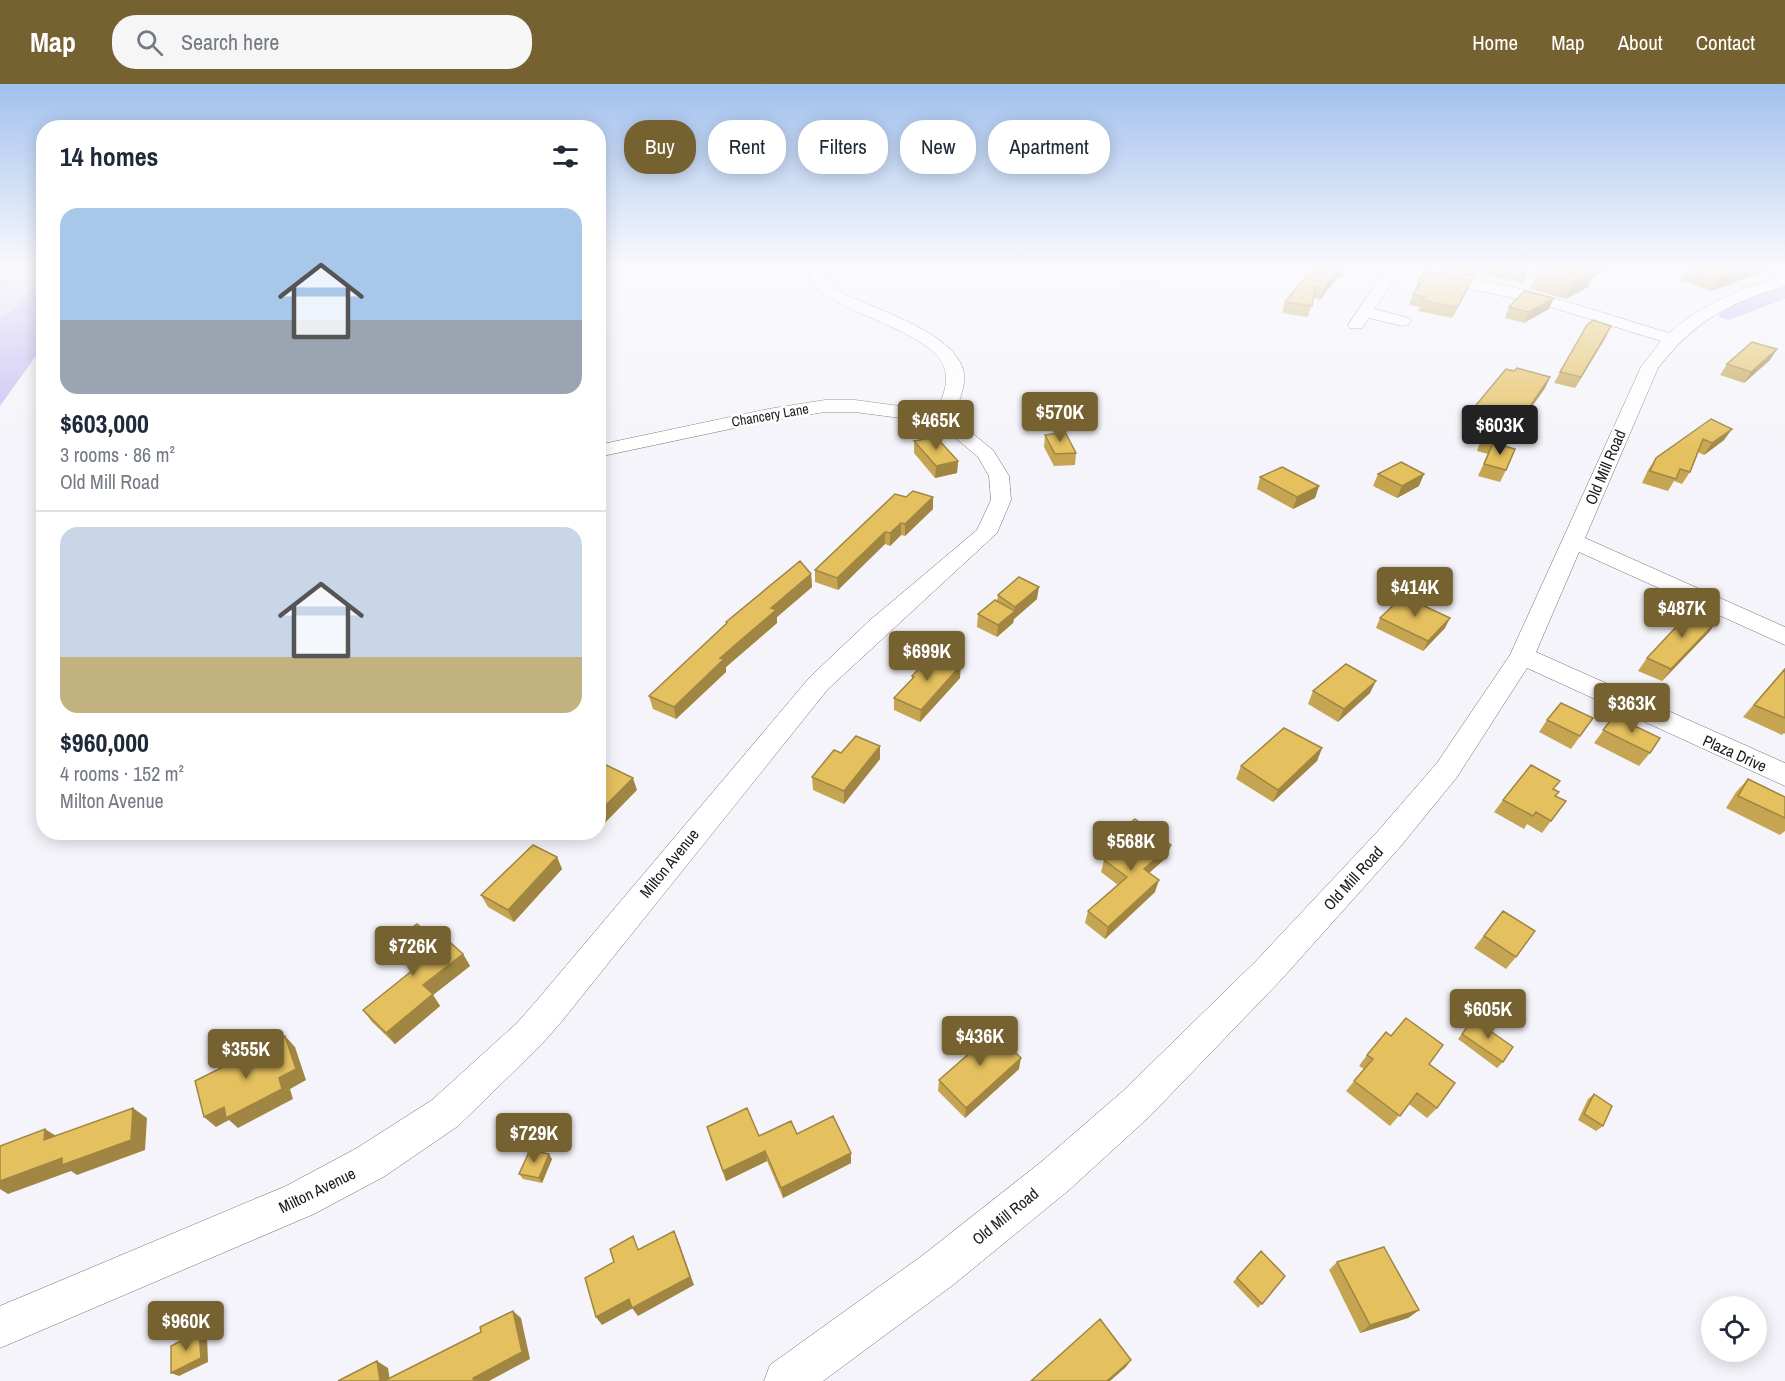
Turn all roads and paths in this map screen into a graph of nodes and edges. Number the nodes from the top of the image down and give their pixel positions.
1 (905, 330) edge
2 (1641, 330) edge
3 (1685, 330) edge
4 (1672, 339) junction
5 (944, 418) junction
6 (606, 449) edge
7 (1574, 541) junction
8 (1785, 637) edge
9 (1522, 656) junction
10 (1785, 776) edge
11 (0, 1327) edge
12 (786, 1381) edge

1 - 5 street
2 - 4 street
3 - 4 street, Old Mill Road
4 - 7 street, Old Mill Road
5 - 6 street, Chancery Lane
5 - 11 street, Milton Avenue
7 - 8 street
7 - 9 street, Old Mill Road
9 - 10 street, Plaza Drive
9 - 12 street, Old Mill Road

